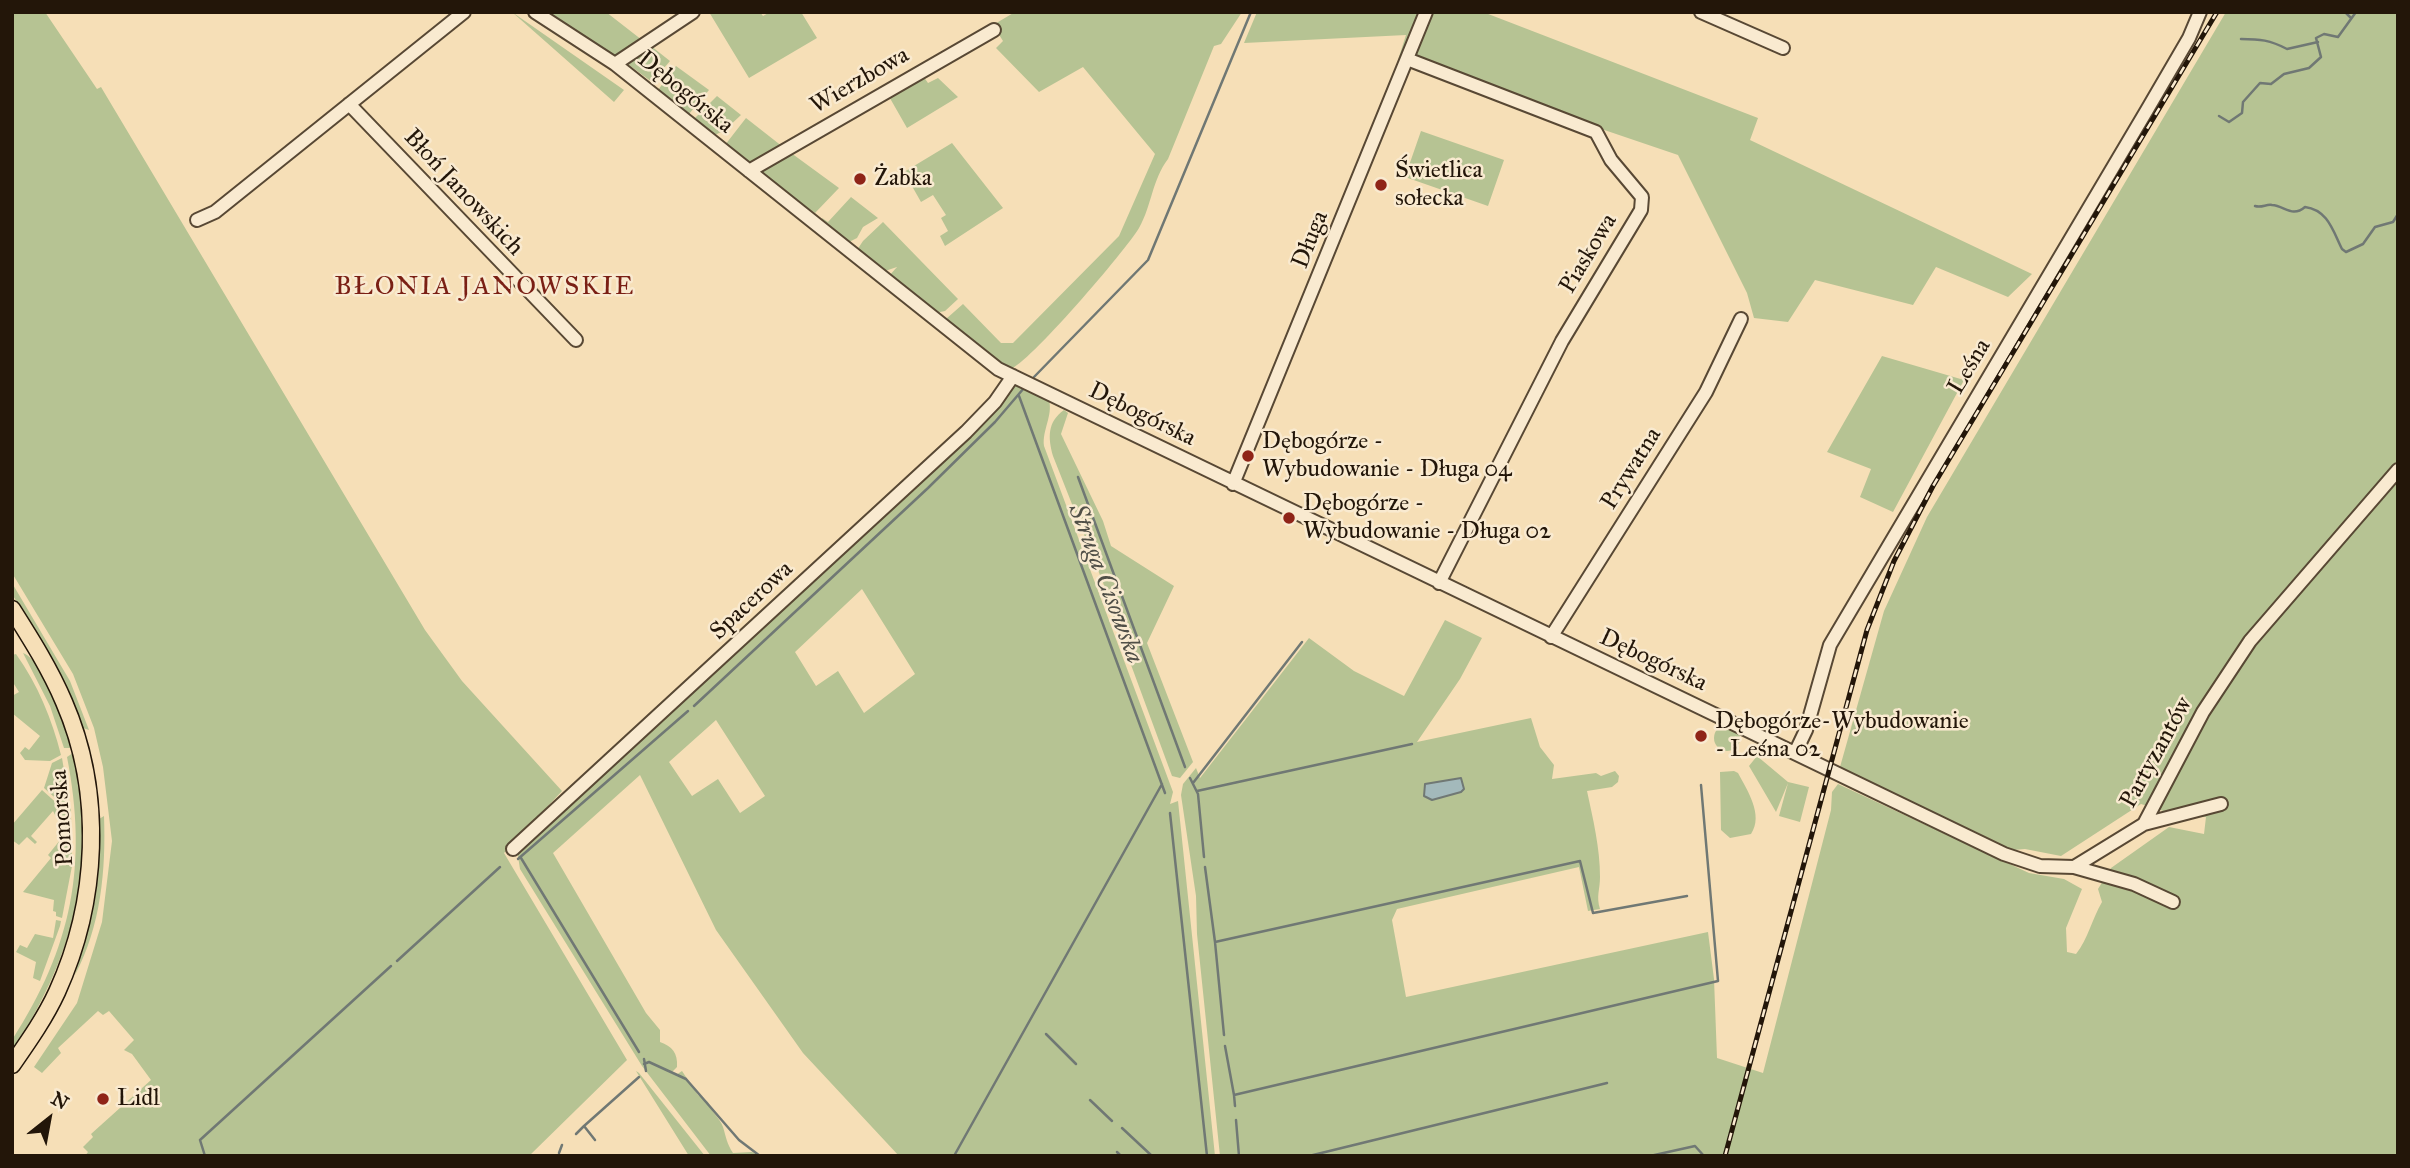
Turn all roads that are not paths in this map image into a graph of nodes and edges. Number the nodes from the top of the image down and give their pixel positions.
1 (464, 12) edge
2 (535, 12) edge
3 (693, 12) edge
4 (1426, 12) edge
5 (1701, 12) edge
6 (2200, 12) edge
7 (994, 30) dead end
8 (1783, 48) dead end
9 (1407, 59) junction
10 (615, 64) junction
11 (349, 104) junction
12 (749, 171) junction
13 (197, 220) dead end
14 (1741, 319) dead end
15 (576, 340) dead end
16 (1013, 376) junction
17 (2398, 470) edge
18 (1233, 484) junction
19 (1438, 583) junction
20 (12, 609) edge
21 (1551, 637) junction
22 (1796, 751) junction
23 (2221, 804) dead end
24 (2144, 824) junction
25 (513, 849) dead end
26 (2074, 867) junction
27 (2173, 902) dead end
28 (12, 1065) edge

1 - 11 street
2 - 10 street, Dębogórska
3 - 10 street
4 - 9 street, Długa
5 - 8 street
6 - 22 street, Leśna
7 - 12 street, Wierzbowa
9 - 18 street, Długa
9 - 19 street, Piaskowa
10 - 12 street, Dębogórska
11 - 13 street
11 - 15 street, Błoń Janowskich
12 - 16 street, Dębogórska
14 - 21 street, Prywatna
16 - 18 street, Dębogórska
16 - 25 street, Spacerowa
17 - 24 street, Partyzantów
18 - 19 street, Dębogórska
19 - 21 street, Dębogórska
20 - 28 main road, Pomorska
21 - 22 street, Dębogórska
22 - 26 street
23 - 24 street
24 - 26 street, Partyzantów
26 - 27 street

